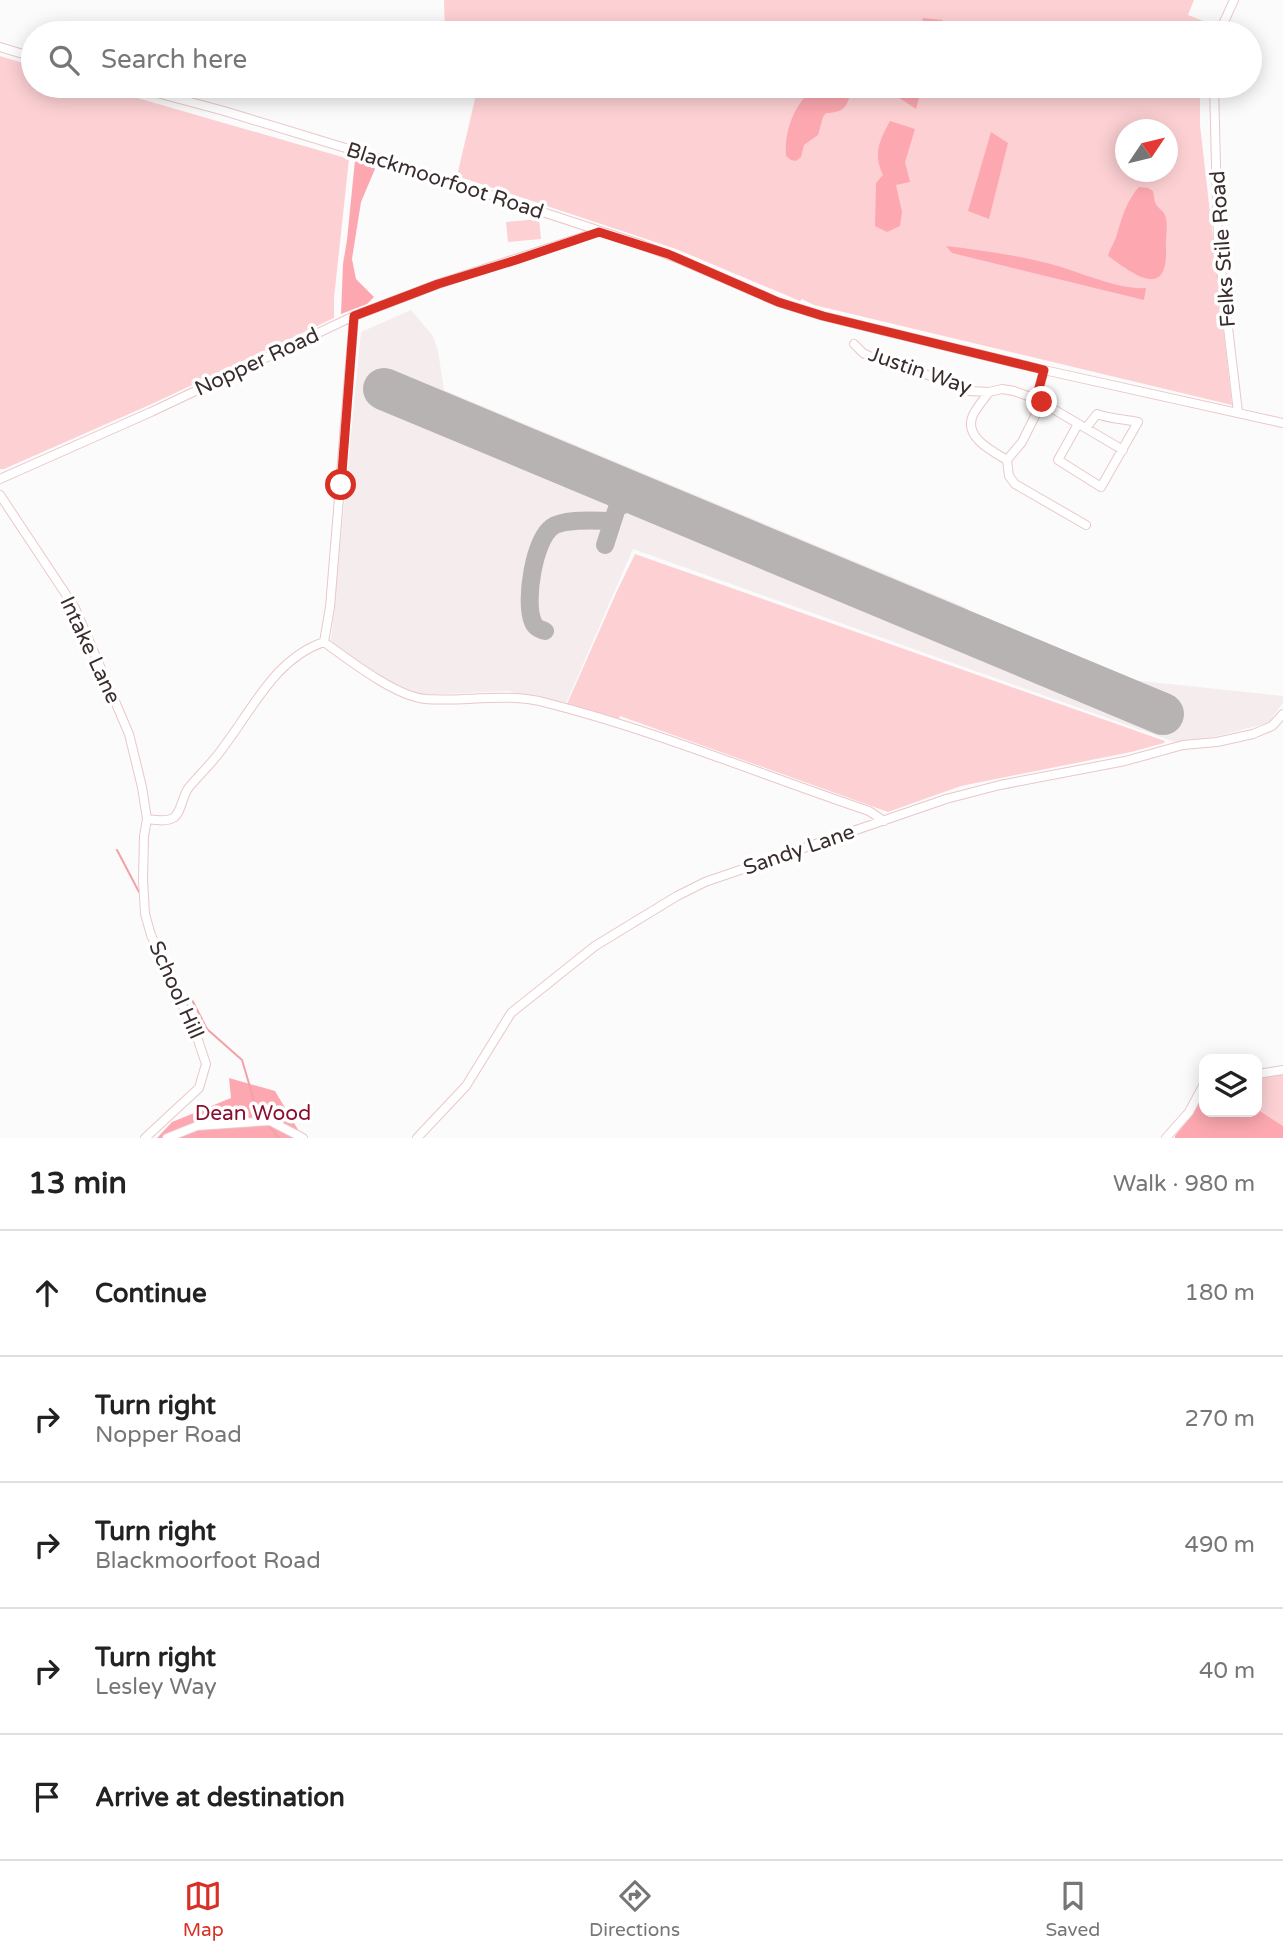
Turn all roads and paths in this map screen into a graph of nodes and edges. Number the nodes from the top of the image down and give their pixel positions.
1 (1234, 0) edge
2 (1224, 21) edge
3 (0, 47) edge
4 (21, 53) edge
5 (176, 98) edge
6 (1214, 98) edge
7 (599, 232) junction
8 (354, 316) junction
9 (854, 344) dead end
10 (1044, 370) junction
11 (989, 392) junction
12 (1039, 400) junction
13 (1238, 412) junction
14 (1283, 423) edge
15 (1082, 426) junction
16 (1123, 450) junction
17 (1007, 460) junction
18 (0, 479) edge
19 (0, 495) edge
20 (1086, 525) dead end
21 (324, 642) junction
22 (1283, 714) edge
23 (147, 819) junction
24 (884, 821) junction
25 (1283, 1070) edge
26 (1262, 1073) edge
27 (1199, 1093) edge
28 (145, 1138) edge
29 (167, 1138) edge
30 (303, 1138) edge
31 (417, 1138) edge
32 (1166, 1138) edge

1 - 2 street
3 - 4 street
5 - 7 street, Blackmoorfoot Road
6 - 13 street, Felks Stile Road
7 - 8 street, Nopper Road
7 - 10 street, Blackmoorfoot Road
8 - 18 street, Nopper Road
8 - 21 street
9 - 11 street, Justin Way
10 - 12 street
10 - 13 street, Blackmoorfoot Road
11 - 12 street
11 - 17 street
12 - 15 street
12 - 17 street
13 - 14 street, Blackmoorfoot Road
15 - 16 street
15 - 16 street
15 - 16 street
17 - 20 street
19 - 23 street, Intake Lane
21 - 23 street
21 - 24 street
22 - 24 street, Sandy Lane
23 - 28 street, School Hill
24 - 31 street, Sandy Lane
25 - 26 street
27 - 32 street
29 - 30 street

